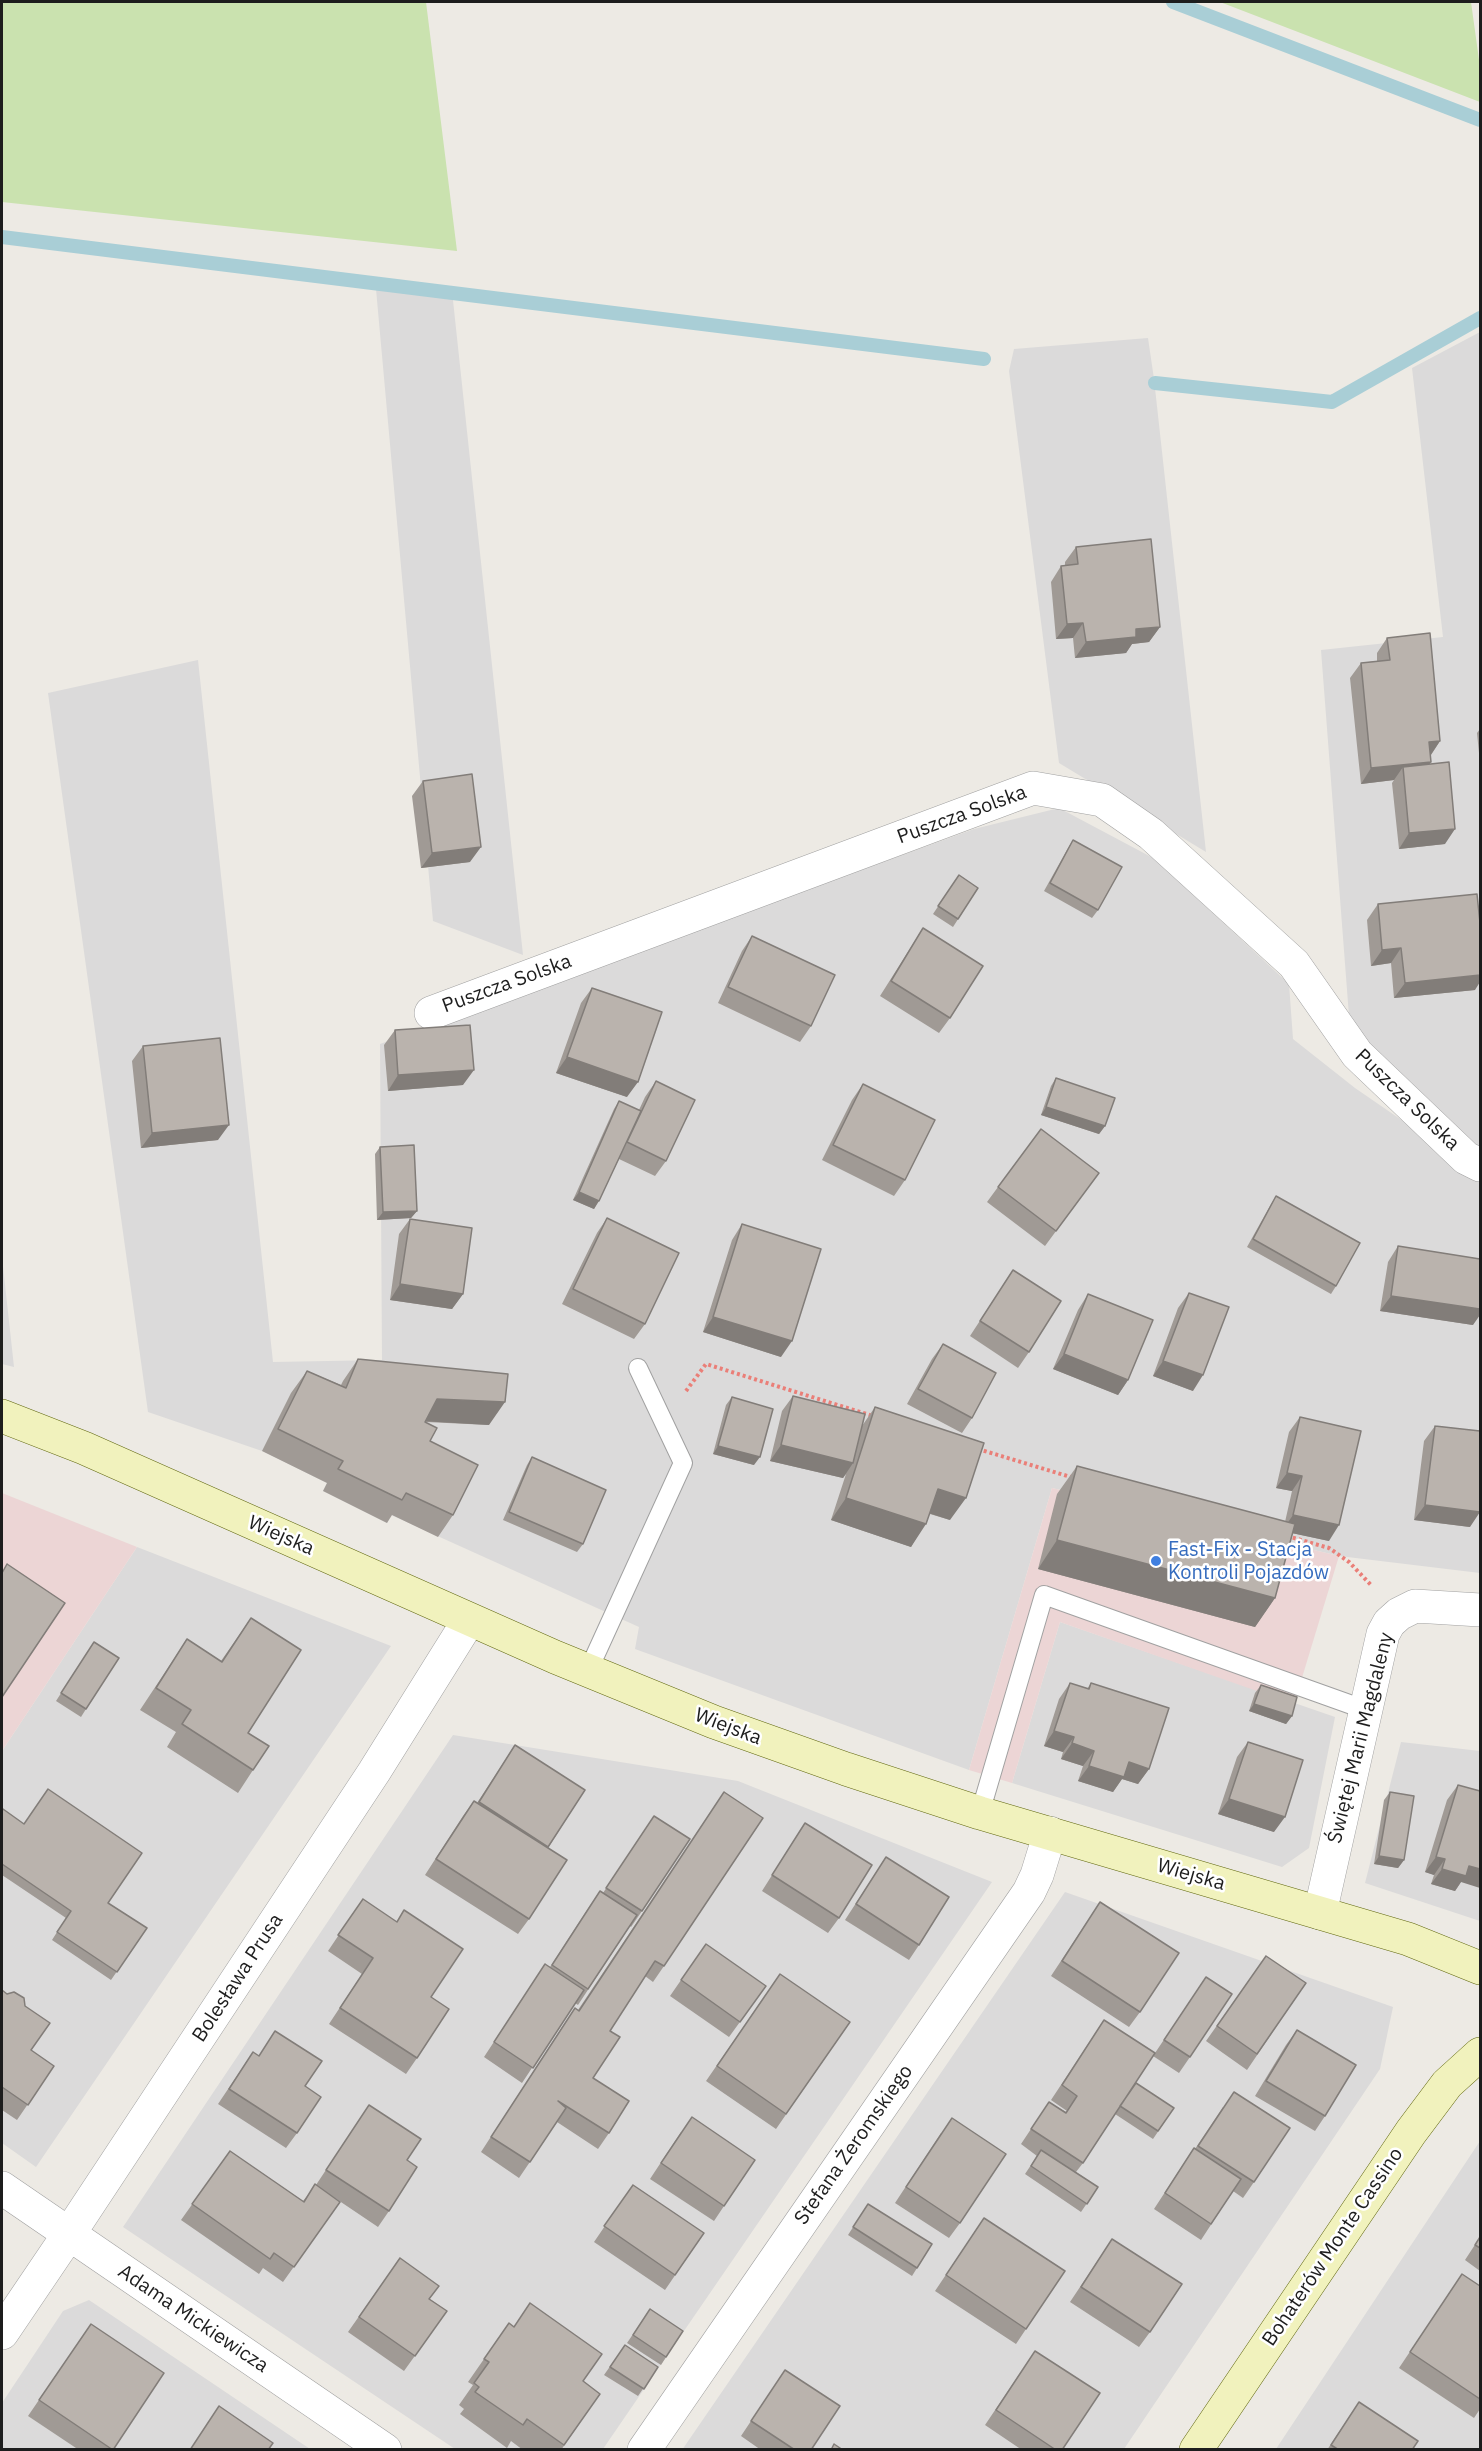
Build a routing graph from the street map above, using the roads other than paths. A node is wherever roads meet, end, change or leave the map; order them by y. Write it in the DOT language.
graph roads {
  1 [pos="431,1013"];
  2 [pos="1480,1165"];
  3 [pos="638,1368"];
  4 [pos="2,1416"];
  5 [pos="1480,1611"];
  6 [pos="469,1620"];
  7 [pos="588,1671"];
  8 [pos="1366,1710"];
  9 [pos="980,1813"];
  10 [pos="1050,1833"];
  11 [pos="1320,1913"];
  12 [pos="1480,1968"];
  13 [pos="1480,2054"];
  14 [pos="2,2188"];
  15 [pos="69,2235"];
  16 [pos="2,2333"];
  17 [pos="386,2450"];
  18 [pos="644,2450"];
  19 [pos="1196,2450"];
  1 -- 2 [label="street, Puszcza Solska"];
  3 -- 7 [label="lane"];
  4 -- 6 [label="street, Wiejska"];
  5 -- 8 [label="street, Świętej Marii Magdaleny"];
  6 -- 7 [label="street, Wiejska"];
  6 -- 15 [label="street, Bolesława Prusa"];
  7 -- 9 [label="street, Wiejska"];
  8 -- 9 [label="lane"];
  8 -- 11 [label="street, Świętej Marii Magdaleny"];
  9 -- 10 [label="street, Wiejska"];
  10 -- 11 [label="street, Wiejska"];
  10 -- 18 [label="street, Stefana Żeromskiego"];
  11 -- 12 [label="street, Wiejska"];
  13 -- 19 [label="street, Bohaterów Monte Cassino"];
  14 -- 15 [label="street, Adama Mickiewicza"];
  15 -- 16 [label="street, Bolesława Prusa"];
  15 -- 17 [label="street, Adama Mickiewicza"];
}
